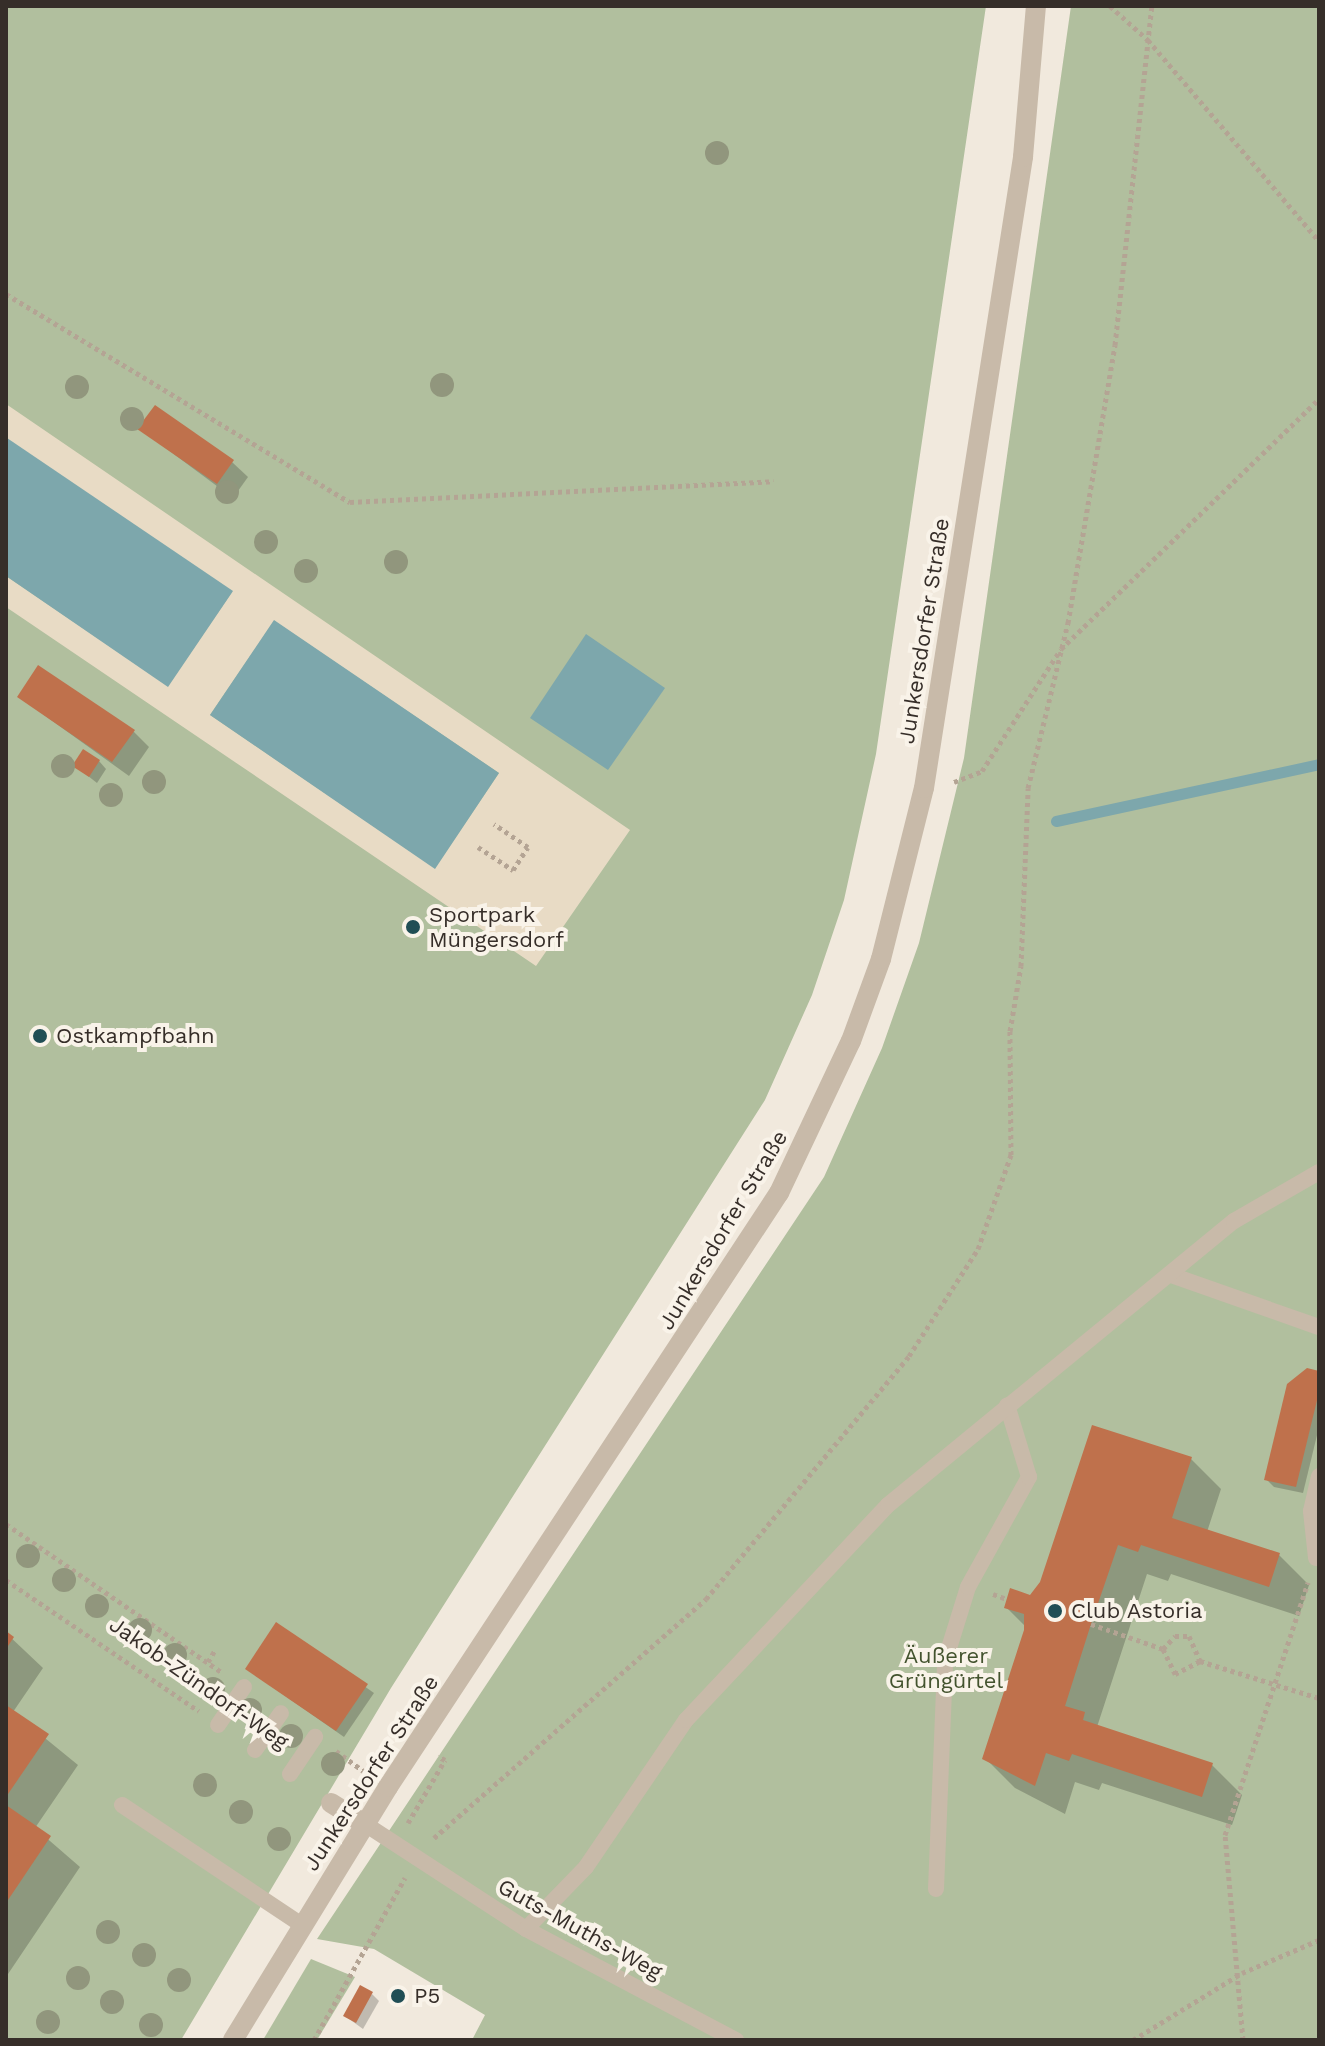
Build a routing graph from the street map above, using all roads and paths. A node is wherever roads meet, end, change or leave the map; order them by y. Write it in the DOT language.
graph roads {
  1 [pos="1036,6"];
  2 [pos="1110,6"];
  3 [pos="1152,6"];
  4 [pos="1148,40"];
  5 [pos="1319,241"];
  6 [pos="6,294"];
  7 [pos="1319,399"];
  8 [pos="773,481"];
  9 [pos="1061,649"];
  10 [pos="924,788"];
  11 [pos="494,824"];
  12 [pos="478,847"];
  13 [pos="1319,1172"];
  14 [pos="1171,1275"];
  15 [pos="1319,1327"];
  16 [pos="1007,1405"];
  17 [pos="1319,1476"];
  18 [pos="6,1524"];
  19 [pos="1316,1558"];
  20 [pos="6,1580"];
  21 [pos="1091,1624"];
  22 [pos="1163,1649"];
  23 [pos="215,1650"];
  24 [pos="1200,1661"];
  25 [pos="208,1662"];
  26 [pos="1275,1684"];
  27 [pos="244,1687"];
  28 [pos="1319,1698"];
  29 [pos="281,1713"];
  30 [pos="218,1725"];
  31 [pos="315,1737"];
  32 [pos="255,1750"];
  33 [pos="445,1760"];
  34 [pos="290,1774"];
  35 [pos="388,1787"];
  36 [pos="331,1803"];
  37 [pos="122,1805"];
  38 [pos="365,1824"];
  39 [pos="396,1842"];
  40 [pos="418,1855"];
  41 [pos="936,1889"];
  42 [pos="302,1925"];
  43 [pos="526,1929"];
  44 [pos="1319,1940"];
  45 [pos="1242,1973"];
  46 [pos="233,2040"];
  47 [pos="314,2040"];
  48 [pos="736,2040"];
  49 [pos="1133,2040"];
  50 [pos="1243,2040"];
  1 -- 10 [label="street, Junkersdorfer Straße"];
  2 -- 4 [label="path"];
  3 -- 4 [label="path"];
  4 -- 5 [label="path"];
  4 -- 9 [label="path"];
  6 -- 8 [label="path"];
  7 -- 9 [label="path"];
  9 -- 10 [label="path"];
  9 -- 40 [label="path"];
  10 -- 35 [label="street, Junkersdorfer Straße"];
  11 -- 12 [label="path"];
  13 -- 14 [label="lane"];
  14 -- 15 [label="lane"];
  14 -- 16 [label="lane"];
  16 -- 41 [label="lane"];
  16 -- 43 [label="lane"];
  17 -- 19 [label="lane"];
  18 -- 25 [label="path"];
  19 -- 26 [label="path"];
  20 -- 30 [label="path, Jakob-Zündorf-Weg"];
  21 -- 22 [label="path"];
  22 -- 24 [label="path"];
  22 -- 24 [label="path"];
  23 -- 25 [label="path"];
  24 -- 26 [label="path"];
  25 -- 27 [label="path"];
  26 -- 28 [label="path"];
  26 -- 45 [label="path"];
  27 -- 30 [label="lane"];
  29 -- 32 [label="lane"];
  31 -- 34 [label="lane"];
  31 -- 35 [label="path"];
  33 -- 39 [label="path"];
  35 -- 38 [label="street, Junkersdorfer Straße"];
  36 -- 38 [label="street"];
  37 -- 42 [label="lane"];
  38 -- 39 [label="lane, Guts-Muths-Weg"];
  38 -- 42 [label="street, Junkersdorfer Straße"];
  39 -- 40 [label="lane, Guts-Muths-Weg"];
  40 -- 43 [label="lane, Guts-Muths-Weg"];
  40 -- 47 [label="path"];
  42 -- 46 [label="street, Junkersdorfer Straße"];
  43 -- 48 [label="lane, Guts-Muths-Weg"];
  44 -- 45 [label="path"];
  45 -- 49 [label="path"];
  45 -- 50 [label="path"];
}
